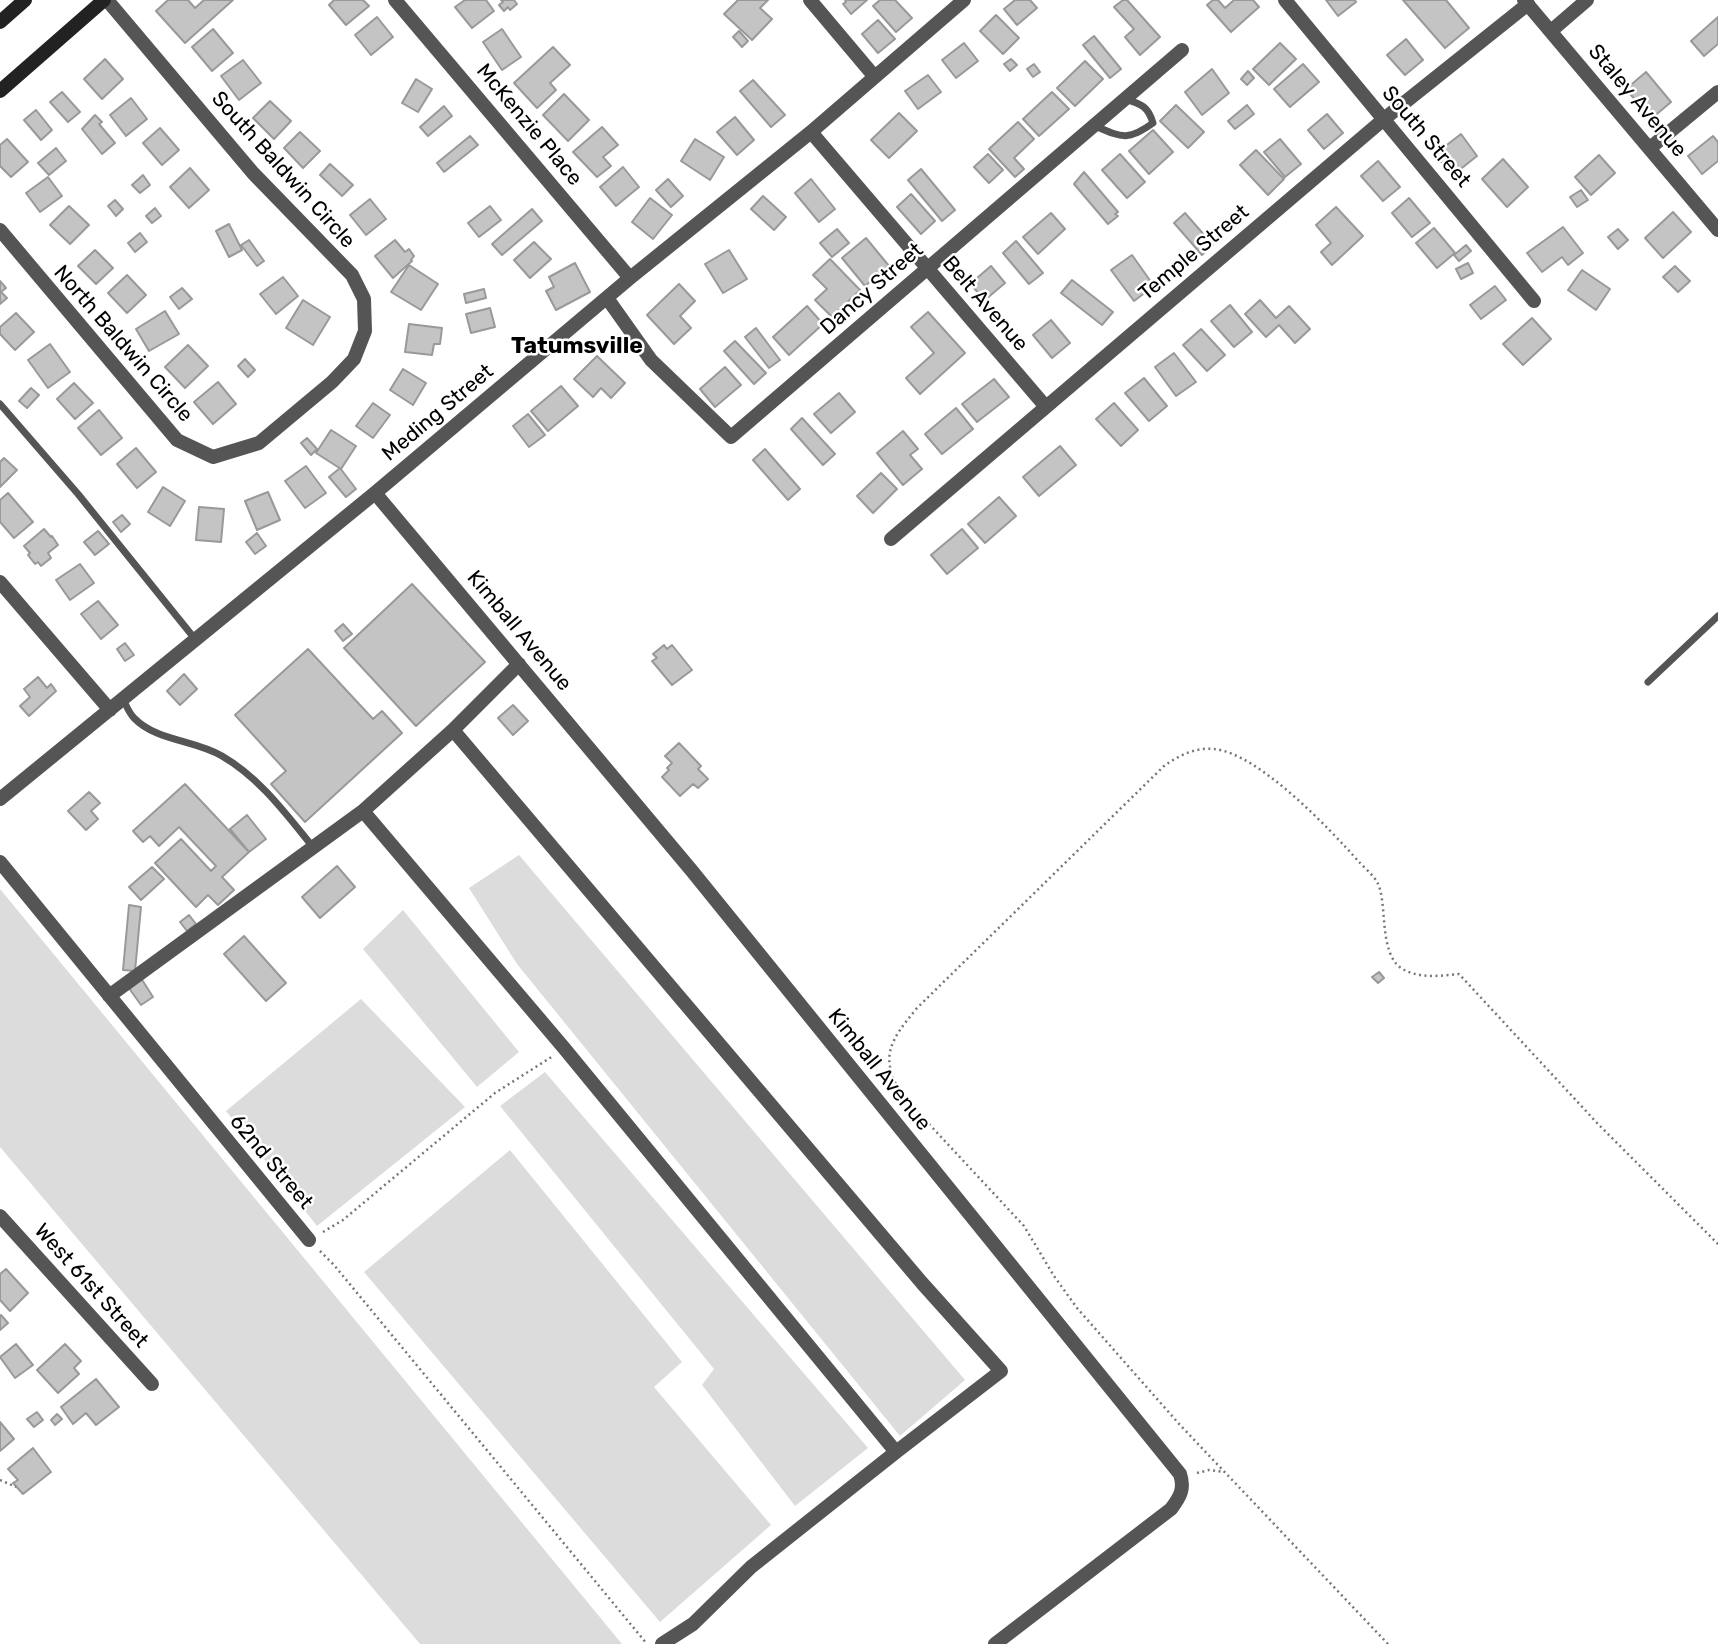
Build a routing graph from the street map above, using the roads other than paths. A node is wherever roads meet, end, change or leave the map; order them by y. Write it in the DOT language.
graph roads {
  1 [pos="25,0"];
  2 [pos="105,0"];
  3 [pos="395,0"];
  4 [pos="810,0"];
  5 [pos="964,0"];
  6 [pos="1285,0"];
  7 [pos="1587,0"];
  8 [pos="1526,2"];
  9 [pos="0,22"];
  10 [pos="1551,31"];
  11 [pos="1182,50"];
  12 [pos="874,76"];
  13 [pos="0,90"];
  14 [pos="1718,92"];
  15 [pos="1125,99"];
  16 [pos="1384,119"];
  17 [pos="1094,126"];
  18 [pos="811,132"];
  19 [pos="1650,148"];
  20 [pos="0,230"];
  21 [pos="1718,230"];
  22 [pos="927,269"];
  23 [pos="631,278"];
  24 [pos="607,298"];
  25 [pos="1534,301"];
  26 [pos="332,382"];
  27 [pos="0,404"];
  28 [pos="1046,407"];
  29 [pos="375,493"];
  30 [pos="891,539"];
  31 [pos="0,582"];
  32 [pos="1718,616"];
  33 [pos="196,640"];
  34 [pos="519,664"];
  35 [pos="1647,682"];
  36 [pos="123,699"];
  37 [pos="110,710"];
  38 [pos="453,730"];
  39 [pos="0,799"];
  40 [pos="363,810"];
  41 [pos="313,847"];
  42 [pos="0,862"];
  43 [pos="109,996"];
  44 [pos="0,1216"];
  45 [pos="309,1240"];
  46 [pos="152,1384"];
  47 [pos="896,1452"];
  48 [pos="662,1644"];
  49 [pos="995,1644"];
  1 -- 9 [label="main road"];
  2 -- 13 [label="main road"];
  2 -- 26 [label="street, South Baldwin Circle"];
  3 -- 23 [label="street, McKenzie Place"];
  4 -- 12 [label="street"];
  5 -- 12 [label="street, Meding Street"];
  6 -- 16 [label="street, South Street"];
  7 -- 10 [label="street"];
  8 -- 10 [label="street, Staley Avenue"];
  8 -- 16 [label="street, Temple Street"];
  10 -- 19 [label="street, Staley Avenue"];
  11 -- 15 [label="street, Dancy Street"];
  12 -- 18 [label="street, Meding Street"];
  14 -- 19 [label="street"];
  15 -- 17 [label="street, Dancy Street"];
  15 -- 17 [label="lane"];
  16 -- 25 [label="street, South Street"];
  16 -- 28 [label="street, Temple Street"];
  17 -- 22 [label="street, Dancy Street"];
  18 -- 22 [label="street, Belt Avenue"];
  18 -- 23 [label="street, Meding Street"];
  19 -- 21 [label="street, Staley Avenue"];
  20 -- 26 [label="street, North Baldwin Circle"];
  22 -- 24 [label="street, Dancy Street"];
  22 -- 28 [label="street, Belt Avenue"];
  23 -- 24 [label="street, Meding Street"];
  24 -- 29 [label="street, Meding Street"];
  27 -- 33 [label="lane"];
  28 -- 30 [label="street, Temple Street"];
  29 -- 33 [label="street, Meding Street"];
  29 -- 34 [label="street, Kimball Avenue"];
  31 -- 37 [label="street"];
  32 -- 35 [label="lane"];
  33 -- 36 [label="street, Meding Street"];
  34 -- 38 [label="street"];
  34 -- 49 [label="street, Kimball Avenue"];
  36 -- 37 [label="street, Meding Street"];
  36 -- 41 [label="lane"];
  37 -- 39 [label="street, Meding Street"];
  38 -- 40 [label="street"];
  38 -- 47 [label="street"];
  40 -- 41 [label="street"];
  40 -- 47 [label="street"];
  41 -- 43 [label="street"];
  42 -- 43 [label="street, 62nd Street"];
  43 -- 45 [label="street, 62nd Street"];
  44 -- 46 [label="street, West 61st Street"];
  47 -- 48 [label="street"];
}
